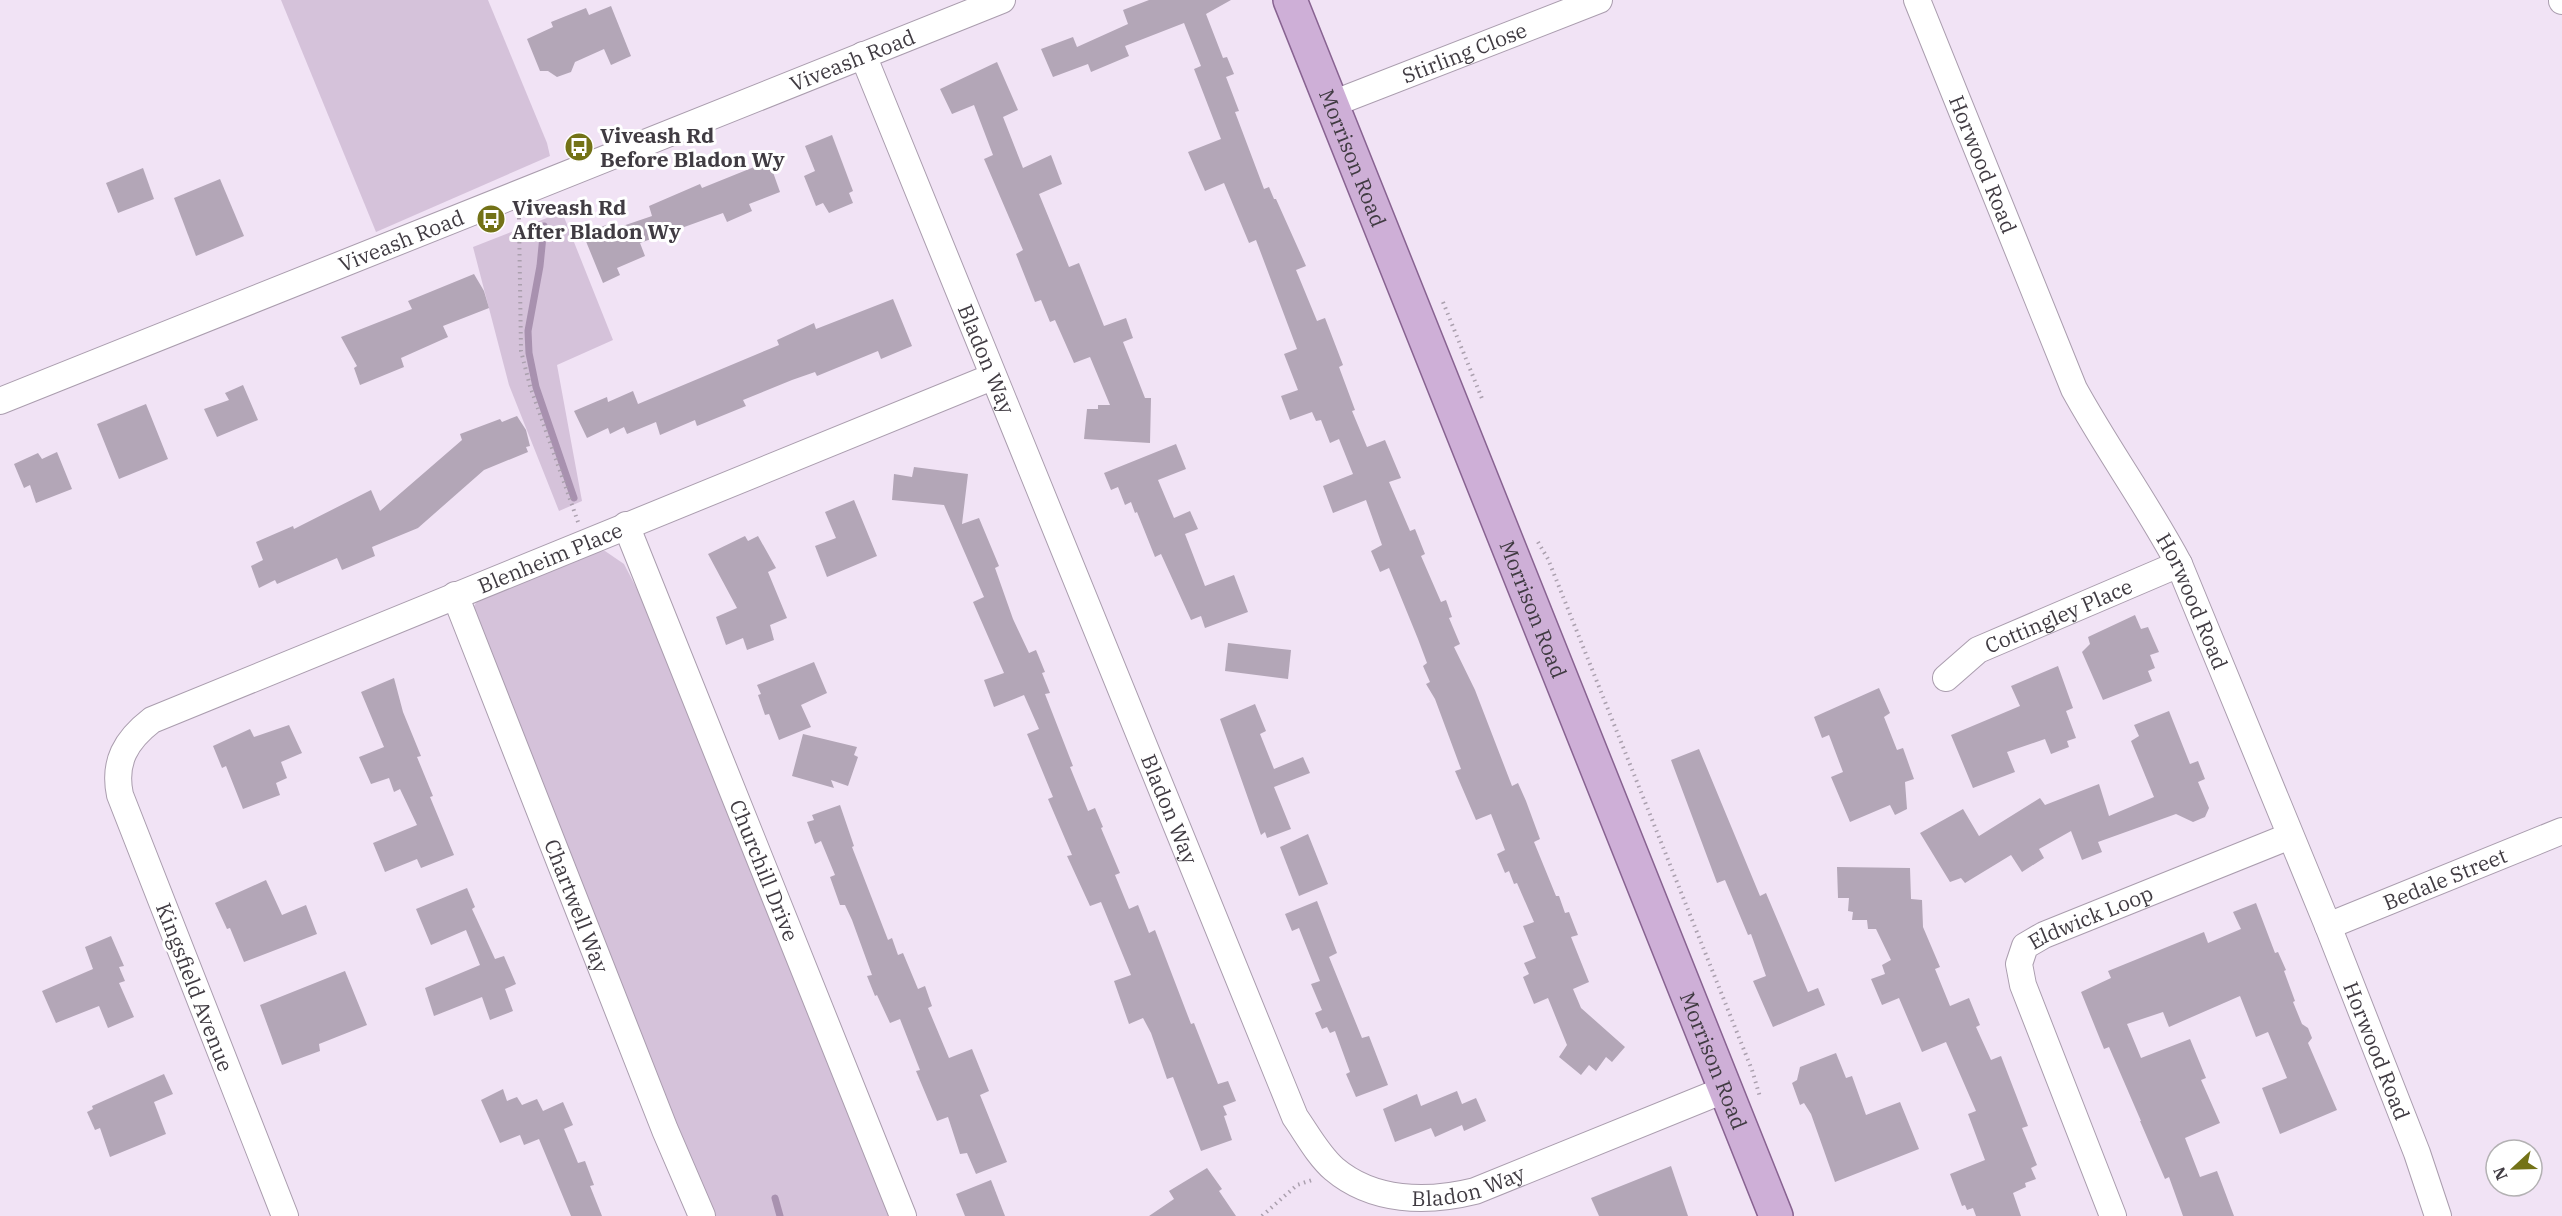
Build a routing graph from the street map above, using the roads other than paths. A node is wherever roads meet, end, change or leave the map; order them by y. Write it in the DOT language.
graph roads {
  1 [pos="1002,0"];
  2 [pos="1290,0"];
  3 [pos="1599,0"];
  4 [pos="1917,0"];
  5 [pos="863,55"];
  6 [pos="1332,104"];
  7 [pos="992,377"];
  8 [pos="0,401"];
  9 [pos="626,525"];
  10 [pos="2179,564"];
  11 [pos="455,595"];
  12 [pos="1946,678"];
  13 [pos="122,755"];
  14 [pos="2562,831"];
  15 [pos="2289,836"];
  16 [pos="2328,926"];
  17 [pos="1724,1089"];
  18 [pos="285,1216"];
  19 [pos="702,1216"];
  20 [pos="903,1216"];
  21 [pos="1776,1216"];
  22 [pos="2113,1216"];
  23 [pos="2438,1216"];
  1 -- 5 [label="street, Viveash Road"];
  2 -- 6 [label="main road, Morrison Road"];
  3 -- 6 [label="street, Stirling Close"];
  4 -- 10 [label="street, Horwood Road"];
  5 -- 7 [label="street, Bladon Way"];
  5 -- 8 [label="street, Viveash Road"];
  6 -- 17 [label="main road, Morrison Road"];
  7 -- 9 [label="street, Blenheim Place"];
  7 -- 17 [label="street, Bladon Way"];
  9 -- 11 [label="street, Blenheim Place"];
  9 -- 20 [label="street, Churchill Drive"];
  10 -- 12 [label="street, Cottingley Place"];
  10 -- 15 [label="street, Horwood Road"];
  11 -- 13 [label="street, Blenheim Place"];
  11 -- 19 [label="street, Chartwell Way"];
  13 -- 18 [label="street, Kingsfield Avenue"];
  14 -- 16 [label="street, Bedale Street"];
  15 -- 16 [label="street, Horwood Road"];
  15 -- 22 [label="street, Eldwick Loop"];
  16 -- 23 [label="street, Horwood Road"];
  17 -- 21 [label="main road, Morrison Road"];
}
